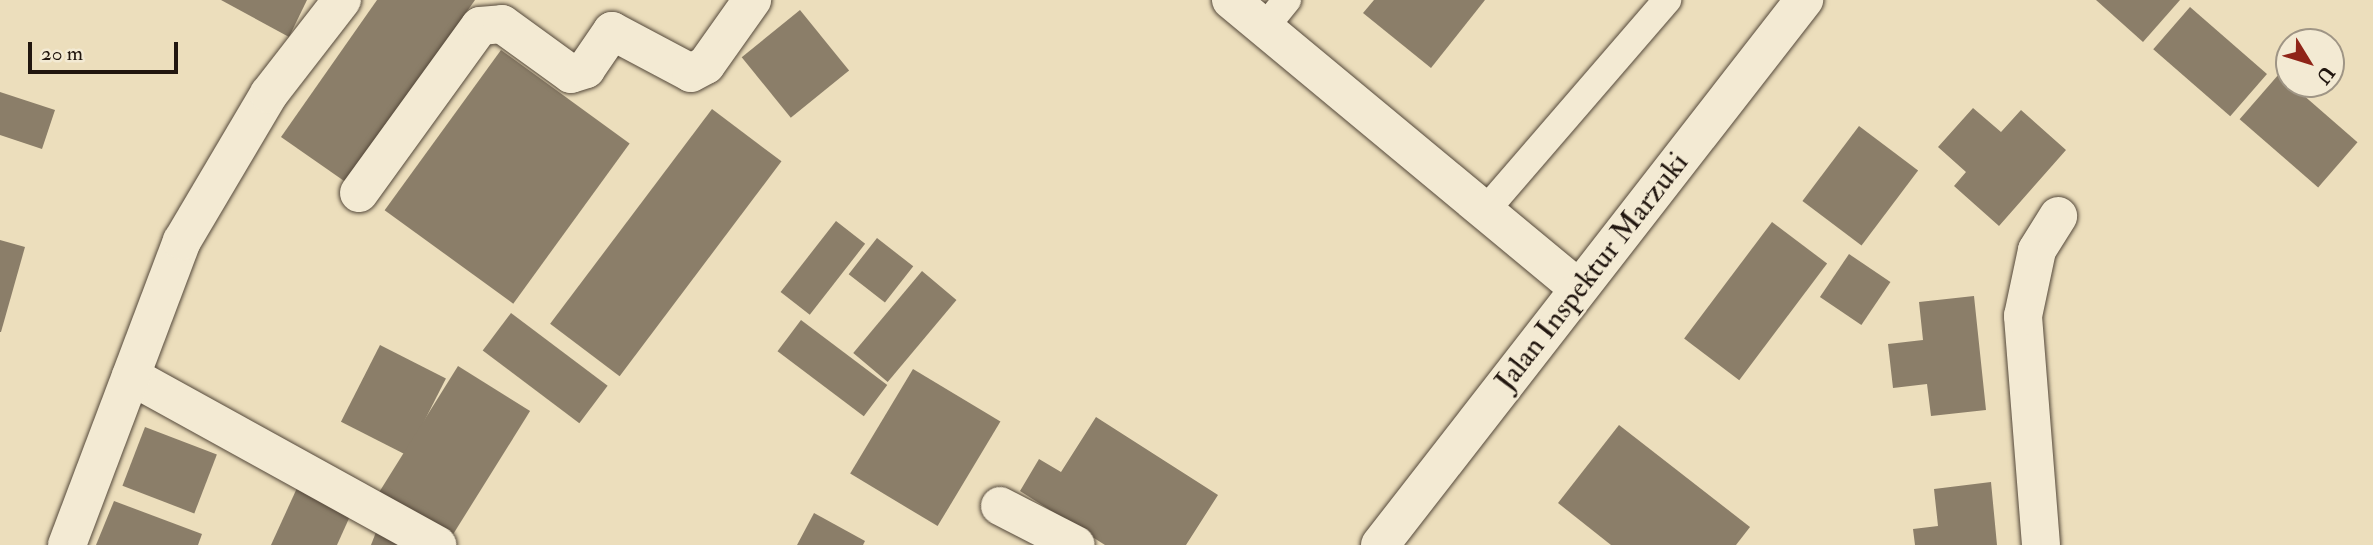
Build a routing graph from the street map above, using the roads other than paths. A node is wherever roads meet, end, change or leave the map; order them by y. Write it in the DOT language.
graph roads {
  1 [pos="342,0"];
  2 [pos="752,0"];
  3 [pos="1231,0"];
  4 [pos="1667,0"];
  5 [pos="1804,0"];
  6 [pos="1276,13"];
  7 [pos="359,193"];
  8 [pos="1485,211"];
  9 [pos="2058,216"];
  10 [pos="1579,289"];
  11 [pos="131,376"];
  12 [pos="1000,506"];
  13 [pos="1388,543"];
  14 [pos="67,545"];
  15 [pos="437,545"];
  16 [pos="1076,545"];
  17 [pos="2041,545"];
  1 -- 11 [label="street"];
  2 -- 7 [label="street"];
  3 -- 6 [label="street"];
  4 -- 8 [label="lane"];
  5 -- 10 [label="street, Jalan Inspektur Marzuki"];
  6 -- 8 [label="street"];
  8 -- 10 [label="street"];
  9 -- 17 [label="street"];
  10 -- 13 [label="street, Jalan Inspektur Marzuki"];
  11 -- 14 [label="street"];
  11 -- 15 [label="street"];
  12 -- 16 [label="street"];
}
